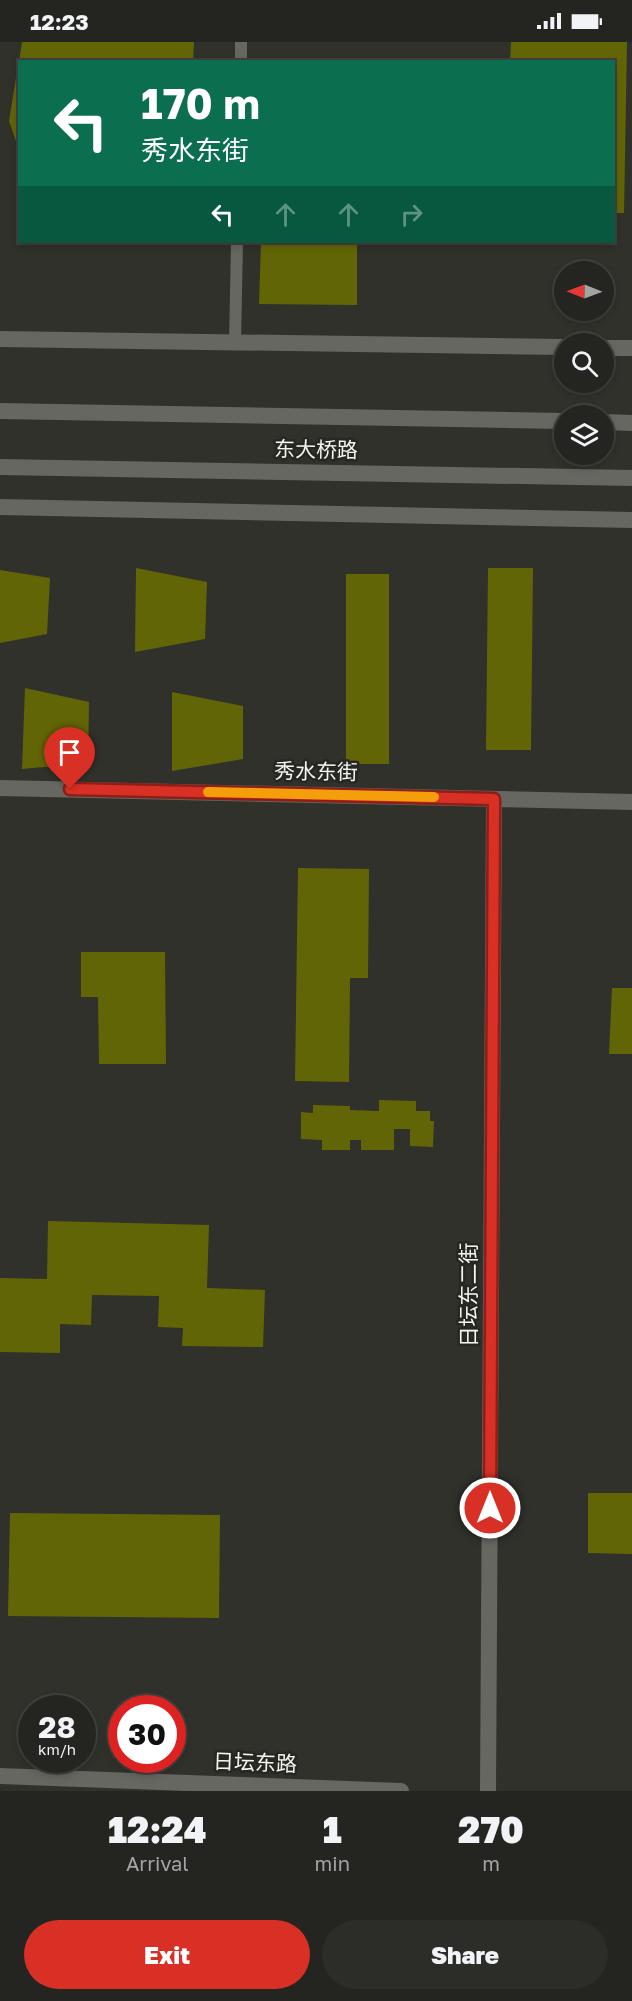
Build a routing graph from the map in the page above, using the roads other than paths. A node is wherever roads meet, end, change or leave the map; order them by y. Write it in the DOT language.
graph roads {
  1 [pos="242,42"];
  2 [pos="241,60"];
  3 [pos="237,243"];
  4 [pos="0,339"];
  5 [pos="235,344"];
  6 [pos="554,348"];
  7 [pos="614,348"];
  8 [pos="632,348"];
  9 [pos="0,411"];
  10 [pos="554,422"];
  11 [pos="614,422"];
  12 [pos="632,423"];
  13 [pos="0,467"];
  14 [pos="632,478"];
  15 [pos="0,507"];
  16 [pos="632,520"];
  17 [pos="0,788"];
  18 [pos="494,799"];
  19 [pos="632,802"];
  20 [pos="0,1776"];
  21 [pos="401,1791"];
  22 [pos="488,1791"];
  1 -- 2 [label="lane"];
  3 -- 5 [label="lane"];
  4 -- 5 [label="street"];
  5 -- 6 [label="street"];
  7 -- 8 [label="street"];
  9 -- 10 [label="street, 东大桥路"];
  11 -- 12 [label="street"];
  13 -- 14 [label="street, 东大桥路"];
  15 -- 16 [label="street"];
  17 -- 18 [label="street, 秀水东街"];
  18 -- 19 [label="street, 秀水东街"];
  18 -- 22 [label="street, 日坛东二街"];
  20 -- 21 [label="street, 日坛东路"];
}
